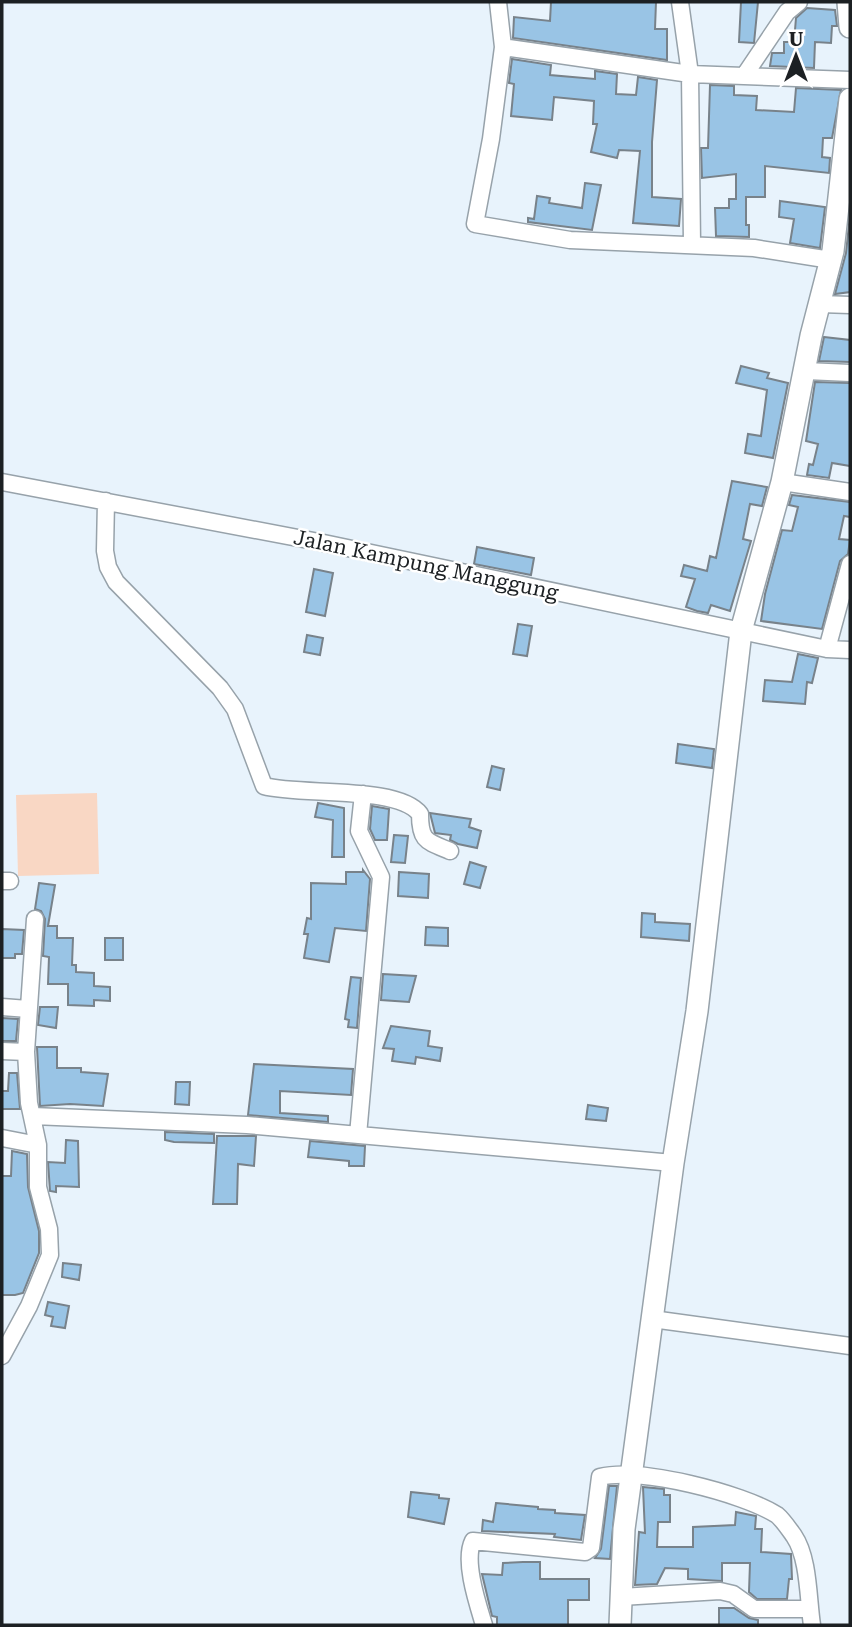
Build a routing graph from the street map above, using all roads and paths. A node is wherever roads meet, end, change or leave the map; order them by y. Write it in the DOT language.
graph roads {
  1 [pos="498,2"];
  2 [pos="680,2"];
  3 [pos="799,2"];
  4 [pos="848,2"];
  5 [pos="850,10"];
  6 [pos="850,27"];
  7 [pos="502,47"];
  8 [pos="690,74"];
  9 [pos="744,76"];
  10 [pos="850,80"];
  11 [pos="850,99"];
  12 [pos="846,198"];
  13 [pos="692,244"];
  14 [pos="831,260"];
  15 [pos="820,304"];
  16 [pos="850,305"];
  17 [pos="806,371"];
  18 [pos="850,373"];
  19 [pos="2,482"];
  20 [pos="782,482"];
  21 [pos="850,492"];
  22 [pos="106,501"];
  23 [pos="850,564"];
  24 [pos="741,631"];
  25 [pos="827,649"];
  26 [pos="850,650"];
  27 [pos="363,794"];
  28 [pos="450,851"];
  29 [pos="35,919"];
  30 [pos="2,1007"];
  31 [pos="29,1009"];
  32 [pos="2,1051"];
  33 [pos="26,1052"];
  34 [pos="33,1116"];
  35 [pos="358,1135"];
  36 [pos="2,1138"];
  37 [pos="38,1144"];
  38 [pos="673,1163"];
  39 [pos="652,1319"];
  40 [pos="9,1330"];
  41 [pos="850,1346"];
  42 [pos="2,1356"];
  43 [pos="631,1473"];
  44 [pos="621,1597"];
  45 [pos="811,1617"];
  46 [pos="484,1625"];
  47 [pos="620,1625"];
  1 -- 7 [label="street"];
  2 -- 8 [label="street"];
  3 -- 9 [label="street"];
  4 -- 5 [label="street"];
  5 -- 6 [label="street"];
  7 -- 8 [label="street"];
  7 -- 13 [label="street"];
  8 -- 9 [label="street"];
  8 -- 13 [label="street"];
  9 -- 10 [label="street"];
  11 -- 12 [label="street"];
  12 -- 14 [label="street"];
  13 -- 14 [label="street"];
  14 -- 15 [label="street"];
  15 -- 16 [label="street"];
  15 -- 17 [label="street"];
  17 -- 18 [label="street"];
  17 -- 20 [label="street"];
  19 -- 22 [label="street, Jalan Kampung Manggung"];
  20 -- 21 [label="street"];
  20 -- 24 [label="street"];
  22 -- 24 [label="street, Jalan Kampung Manggung"];
  22 -- 27 [label="street"];
  23 -- 25 [label="street"];
  24 -- 25 [label="street, Jalan Kampung Manggung"];
  24 -- 38 [label="street"];
  25 -- 26 [label="street, Jalan Kampung Manggung"];
  27 -- 28 [label="street"];
  27 -- 35 [label="street"];
  29 -- 31 [label="street"];
  30 -- 31 [label="street"];
  31 -- 33 [label="street"];
  32 -- 33 [label="street"];
  33 -- 34 [label="street"];
  34 -- 35 [label="street"];
  34 -- 37 [label="street"];
  35 -- 38 [label="street"];
  36 -- 37 [label="street"];
  37 -- 40 [label="street"];
  38 -- 39 [label="street"];
  39 -- 41 [label="street"];
  39 -- 43 [label="street"];
  40 -- 42 [label="street"];
  43 -- 44 [label="street"];
  43 -- 45 [label="street"];
  43 -- 46 [label="street"];
  44 -- 45 [label="street"];
  44 -- 47 [label="street"];
}
